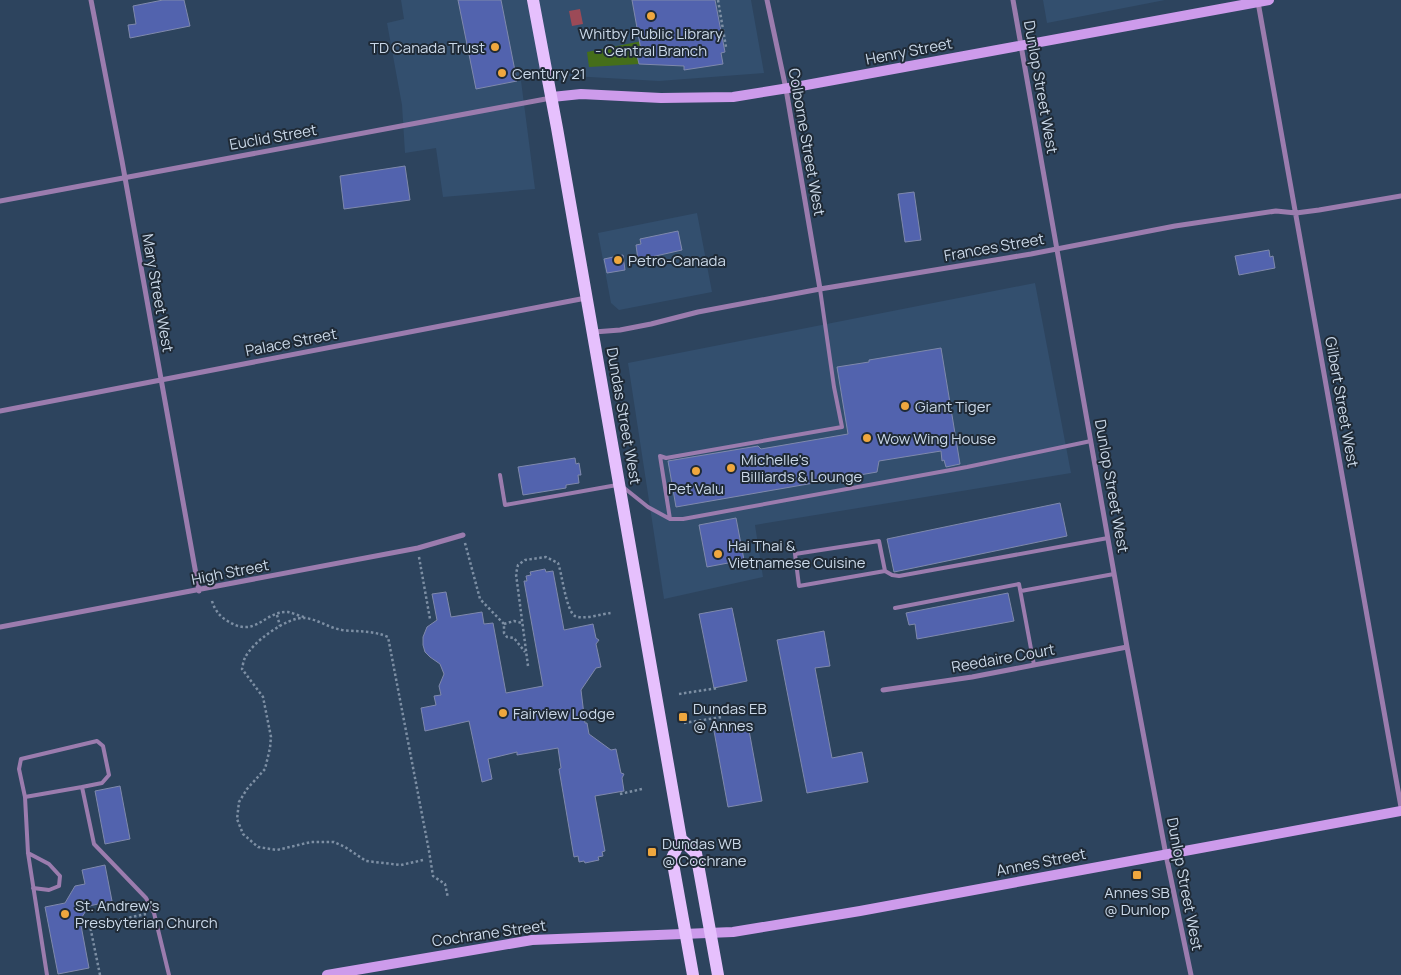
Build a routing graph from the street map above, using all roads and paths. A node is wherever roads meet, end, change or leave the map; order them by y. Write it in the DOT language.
graph roads {
  1 [pos="91,0"];
  2 [pos="533,0"];
  3 [pos="718,0"];
  4 [pos="767,0"];
  5 [pos="1013,0"];
  6 [pos="1263,1"];
  7 [pos="1020,45"];
  8 [pos="726,47"];
  9 [pos="786,89"];
  10 [pos="552,97"];
  11 [pos="125,176"];
  12 [pos="1401,196"];
  13 [pos="0,201"];
  14 [pos="1296,213"];
  15 [pos="1057,248"];
  16 [pos="820,289"];
  17 [pos="587,298"];
  18 [pos="593,332"];
  19 [pos="161,380"];
  20 [pos="0,411"];
  21 [pos="1091,441"];
  22 [pos="500,475"];
  23 [pos="619,484"];
  24 [pos="670,519"];
  25 [pos="463,535"];
  26 [pos="1108,538"];
  27 [pos="418,548"];
  28 [pos="885,571"];
  29 [pos="1114,574"];
  30 [pos="199,590"];
  31 [pos="1021,591"];
  32 [pos="212,601"];
  33 [pos="895,608"];
  34 [pos="611,613"];
  35 [pos="276,615"];
  36 [pos="305,618"];
  37 [pos="430,619"];
  38 [pos="522,623"];
  39 [pos="504,624"];
  40 [pos="280,626"];
  41 [pos="0,627"];
  42 [pos="1127,647"];
  43 [pos="526,653"];
  44 [pos="1034,665"];
  45 [pos="528,666"];
  46 [pos="718,688"];
  47 [pos="883,690"];
  48 [pos="679,694"];
  49 [pos="722,717"];
  50 [pos="684,723"];
  51 [pos="82,787"];
  52 [pos="642,789"];
  53 [pos="620,794"];
  54 [pos="24,797"];
  55 [pos="1401,807"];
  56 [pos="1401,812"];
  57 [pos="681,838"];
  58 [pos="28,853"];
  59 [pos="1166,854"];
  60 [pos="423,860"];
  61 [pos="33,888"];
  62 [pos="448,898"];
  63 [pos="154,913"];
  64 [pos="710,933"];
  65 [pos="686,934"];
  66 [pos="48,975"];
  67 [pos="100,975"];
  68 [pos="169,975"];
  69 [pos="327,975"];
  70 [pos="693,975"];
  71 [pos="718,975"];
  72 [pos="1191,975"];
  1 -- 11 [label="street, Mary Street West"];
  2 -- 10 [label="main road, Dundas Street West"];
  3 -- 8 [label="path"];
  4 -- 9 [label="street, Colborne Street West"];
  5 -- 7 [label="street, Dunlop Street West"];
  6 -- 7 [label="main road, Henry Street"];
  6 -- 14 [label="street, Gilbert Street West"];
  7 -- 9 [label="main road, Henry Street"];
  7 -- 15 [label="street, Dunlop Street West"];
  9 -- 10 [label="main road, Henry Street"];
  9 -- 16 [label="street, Colborne Street West"];
  10 -- 11 [label="street, Euclid Street"];
  10 -- 17 [label="main road, Dundas Street West"];
  11 -- 13 [label="street, Euclid Street"];
  11 -- 19 [label="street, Mary Street West"];
  12 -- 14 [label="street, Frances Street"];
  14 -- 15 [label="street, Frances Street"];
  14 -- 55 [label="street, Gilbert Street West"];
  15 -- 16 [label="street, Frances Street"];
  15 -- 21 [label="street, Dunlop Street West"];
  16 -- 18 [label="street, Frances Street"];
  16 -- 24 [label="lane"];
  17 -- 18 [label="main road, Dundas Street West"];
  17 -- 19 [label="street, Palace Street"];
  18 -- 23 [label="main road, Dundas Street West"];
  19 -- 20 [label="street, Palace Street"];
  19 -- 30 [label="street, Mary Street West"];
  21 -- 24 [label="lane"];
  21 -- 26 [label="street, Dunlop Street West"];
  22 -- 23 [label="lane"];
  23 -- 24 [label="lane"];
  23 -- 57 [label="main road, Dundas Street West"];
  25 -- 27 [label="street, High Street"];
  25 -- 39 [label="path"];
  26 -- 28 [label="lane"];
  26 -- 29 [label="street, Dunlop Street West"];
  27 -- 30 [label="street, High Street"];
  27 -- 37 [label="path"];
  28 -- 28 [label="lane"];
  29 -- 31 [label="lane"];
  29 -- 42 [label="street, Dunlop Street West"];
  30 -- 41 [label="street, High Street"];
  31 -- 33 [label="lane"];
  31 -- 44 [label="lane"];
  32 -- 35 [label="path"];
  34 -- 38 [label="path"];
  35 -- 36 [label="path"];
  35 -- 40 [label="path"];
  36 -- 40 [label="path"];
  36 -- 62 [label="path"];
  38 -- 39 [label="path"];
  38 -- 43 [label="path"];
  39 -- 43 [label="path"];
  40 -- 60 [label="path"];
  42 -- 44 [label="street, Reedaire Court"];
  42 -- 59 [label="street, Dunlop Street West"];
  43 -- 45 [label="path"];
  44 -- 47 [label="street, Reedaire Court"];
  46 -- 48 [label="path"];
  49 -- 50 [label="path"];
  51 -- 54 [label="lane"];
  51 -- 54 [label="lane"];
  51 -- 63 [label="lane"];
  52 -- 53 [label="path"];
  54 -- 58 [label="lane"];
  56 -- 59 [label="main road, Annes Street"];
  57 -- 64 [label="main road, Dundas Street West"];
  57 -- 65 [label="main road"];
  58 -- 61 [label="lane"];
  58 -- 61 [label="lane"];
  59 -- 64 [label="main road, Annes Street"];
  59 -- 72 [label="street, Dunlop Street West"];
  61 -- 66 [label="lane"];
  63 -- 67 [label="path"];
  63 -- 68 [label="lane"];
  64 -- 65 [label="main road, Annes Street"];
  64 -- 71 [label="main road, Dundas Street West"];
  65 -- 69 [label="main road, Cochrane Street"];
  65 -- 70 [label="main road"];
}
